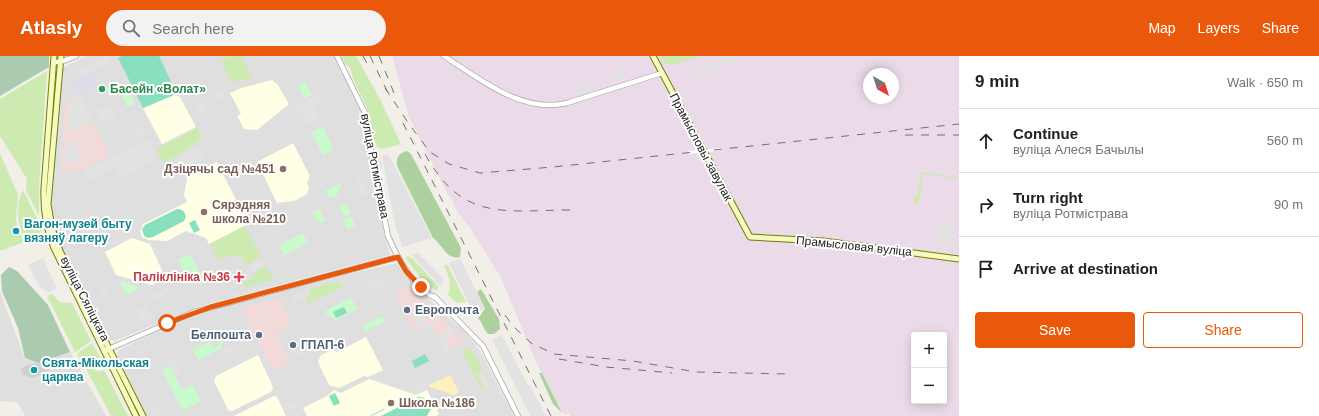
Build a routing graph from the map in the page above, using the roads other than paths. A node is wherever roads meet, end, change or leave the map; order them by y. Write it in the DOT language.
graph roads {
  1 [pos="76,56"];
  2 [pos="338,56"];
  3 [pos="444,56"];
  4 [pos="653,56"];
  5 [pos="54,59"];
  6 [pos="61,59"];
  7 [pos="662,73"];
  8 [pos="750,237"];
  9 [pos="398,257"];
  10 [pos="959,259"];
  11 [pos="110,348"];
  12 [pos="104,351"];
  13 [pos="136,416"];
  14 [pos="143,416"];
  15 [pos="518,416"];
  1 -- 6 [label="street"];
  2 -- 9 [label="street, вуліца Ротмістрава"];
  3 -- 7 [label="street"];
  4 -- 7 [label="main road, Прамысловы завулак"];
  5 -- 6 [label="street"];
  5 -- 12 [label="main road, вуліца Сяліцкага"];
  6 -- 11 [label="main road, вуліца Сяліцкага"];
  7 -- 8 [label="main road, Прамысловы завулак"];
  8 -- 10 [label="main road, Прамысловая вуліца"];
  9 -- 11 [label="street"];
  9 -- 15 [label="street, вуліца Ротмістрава"];
  11 -- 12 [label="street"];
  11 -- 14 [label="main road, вуліца Сяліцкага"];
  12 -- 13 [label="main road, вуліца Сяліцкага"];
}
